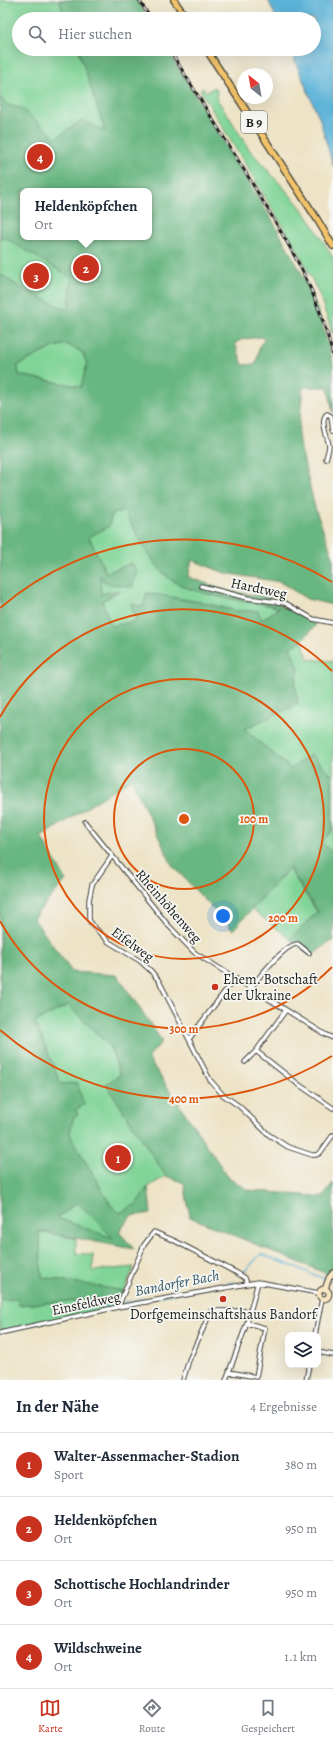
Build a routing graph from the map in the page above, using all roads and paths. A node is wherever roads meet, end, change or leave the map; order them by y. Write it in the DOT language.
graph roads {
  1 [pos="174,0"];
  2 [pos="182,12"];
  3 [pos="211,56"];
  4 [pos="333,246"];
  5 [pos="333,430"];
  6 [pos="326,459"];
  7 [pos="201,586"];
  8 [pos="333,623"];
  9 [pos="85,822"];
  10 [pos="112,856"];
  11 [pos="309,953"];
  12 [pos="235,978"];
  13 [pos="251,988"];
  14 [pos="286,1010"];
  15 [pos="333,1038"];
  16 [pos="189,1040"];
  17 [pos="256,1051"];
  18 [pos="245,1062"];
  19 [pos="333,1108"];
  20 [pos="333,1135"];
  21 [pos="333,1273"];
  22 [pos="258,1282"];
  23 [pos="247,1284"];
  24 [pos="325,1289"];
  25 [pos="321,1295"];
  26 [pos="331,1298"];
  27 [pos="118,1307"];
  28 [pos="250,1312"];
  29 [pos="247,1323"];
  30 [pos="315,1332"];
  31 [pos="0,1333"];
  32 [pos="321,1353"];
  33 [pos="333,1355"];
  34 [pos="308,1368"];
  35 [pos="229,1372"];
  36 [pos="183,1380"];
  37 [pos="226,1380"];
  38 [pos="306,1380"];
  1 -- 2 [label="main road"];
  3 -- 4 [label="main road, B 9"];
  5 -- 6 [label="street"];
  7 -- 8 [label="street, Hardtweg"];
  9 -- 10 [label="street, Rheinhöhenweg"];
  10 -- 12 [label="street, Rheinhöhenweg"];
  10 -- 16 [label="street, Eifelweg"];
  11 -- 13 [label="street"];
  12 -- 13 [label="street, Rheinhöhenweg"];
  12 -- 16 [label="street"];
  13 -- 14 [label="street, Rheinhöhenweg"];
  14 -- 15 [label="street, Rheinhöhenweg"];
  14 -- 17 [label="street"];
  16 -- 20 [label="street, Eifelweg"];
  17 -- 18 [label="street"];
  17 -- 19 [label="street"];
  21 -- 24 [label="street"];
  22 -- 23 [label="street, Einsfeldweg"];
  22 -- 25 [label="street, Einsfeldweg"];
  22 -- 28 [label="street"];
  23 -- 27 [label="street, Einsfeldweg"];
  23 -- 27 [label="street"];
  24 -- 25 [label="street"];
  24 -- 26 [label="street"];
  25 -- 26 [label="street"];
  25 -- 30 [label="street"];
  27 -- 31 [label="street, Einsfeldweg"];
  28 -- 29 [label="street"];
  28 -- 36 [label="street"];
  29 -- 35 [label="street"];
  29 -- 35 [label="street"];
  32 -- 33 [label="street"];
  34 -- 38 [label="street"];
  35 -- 37 [label="street"];
}
